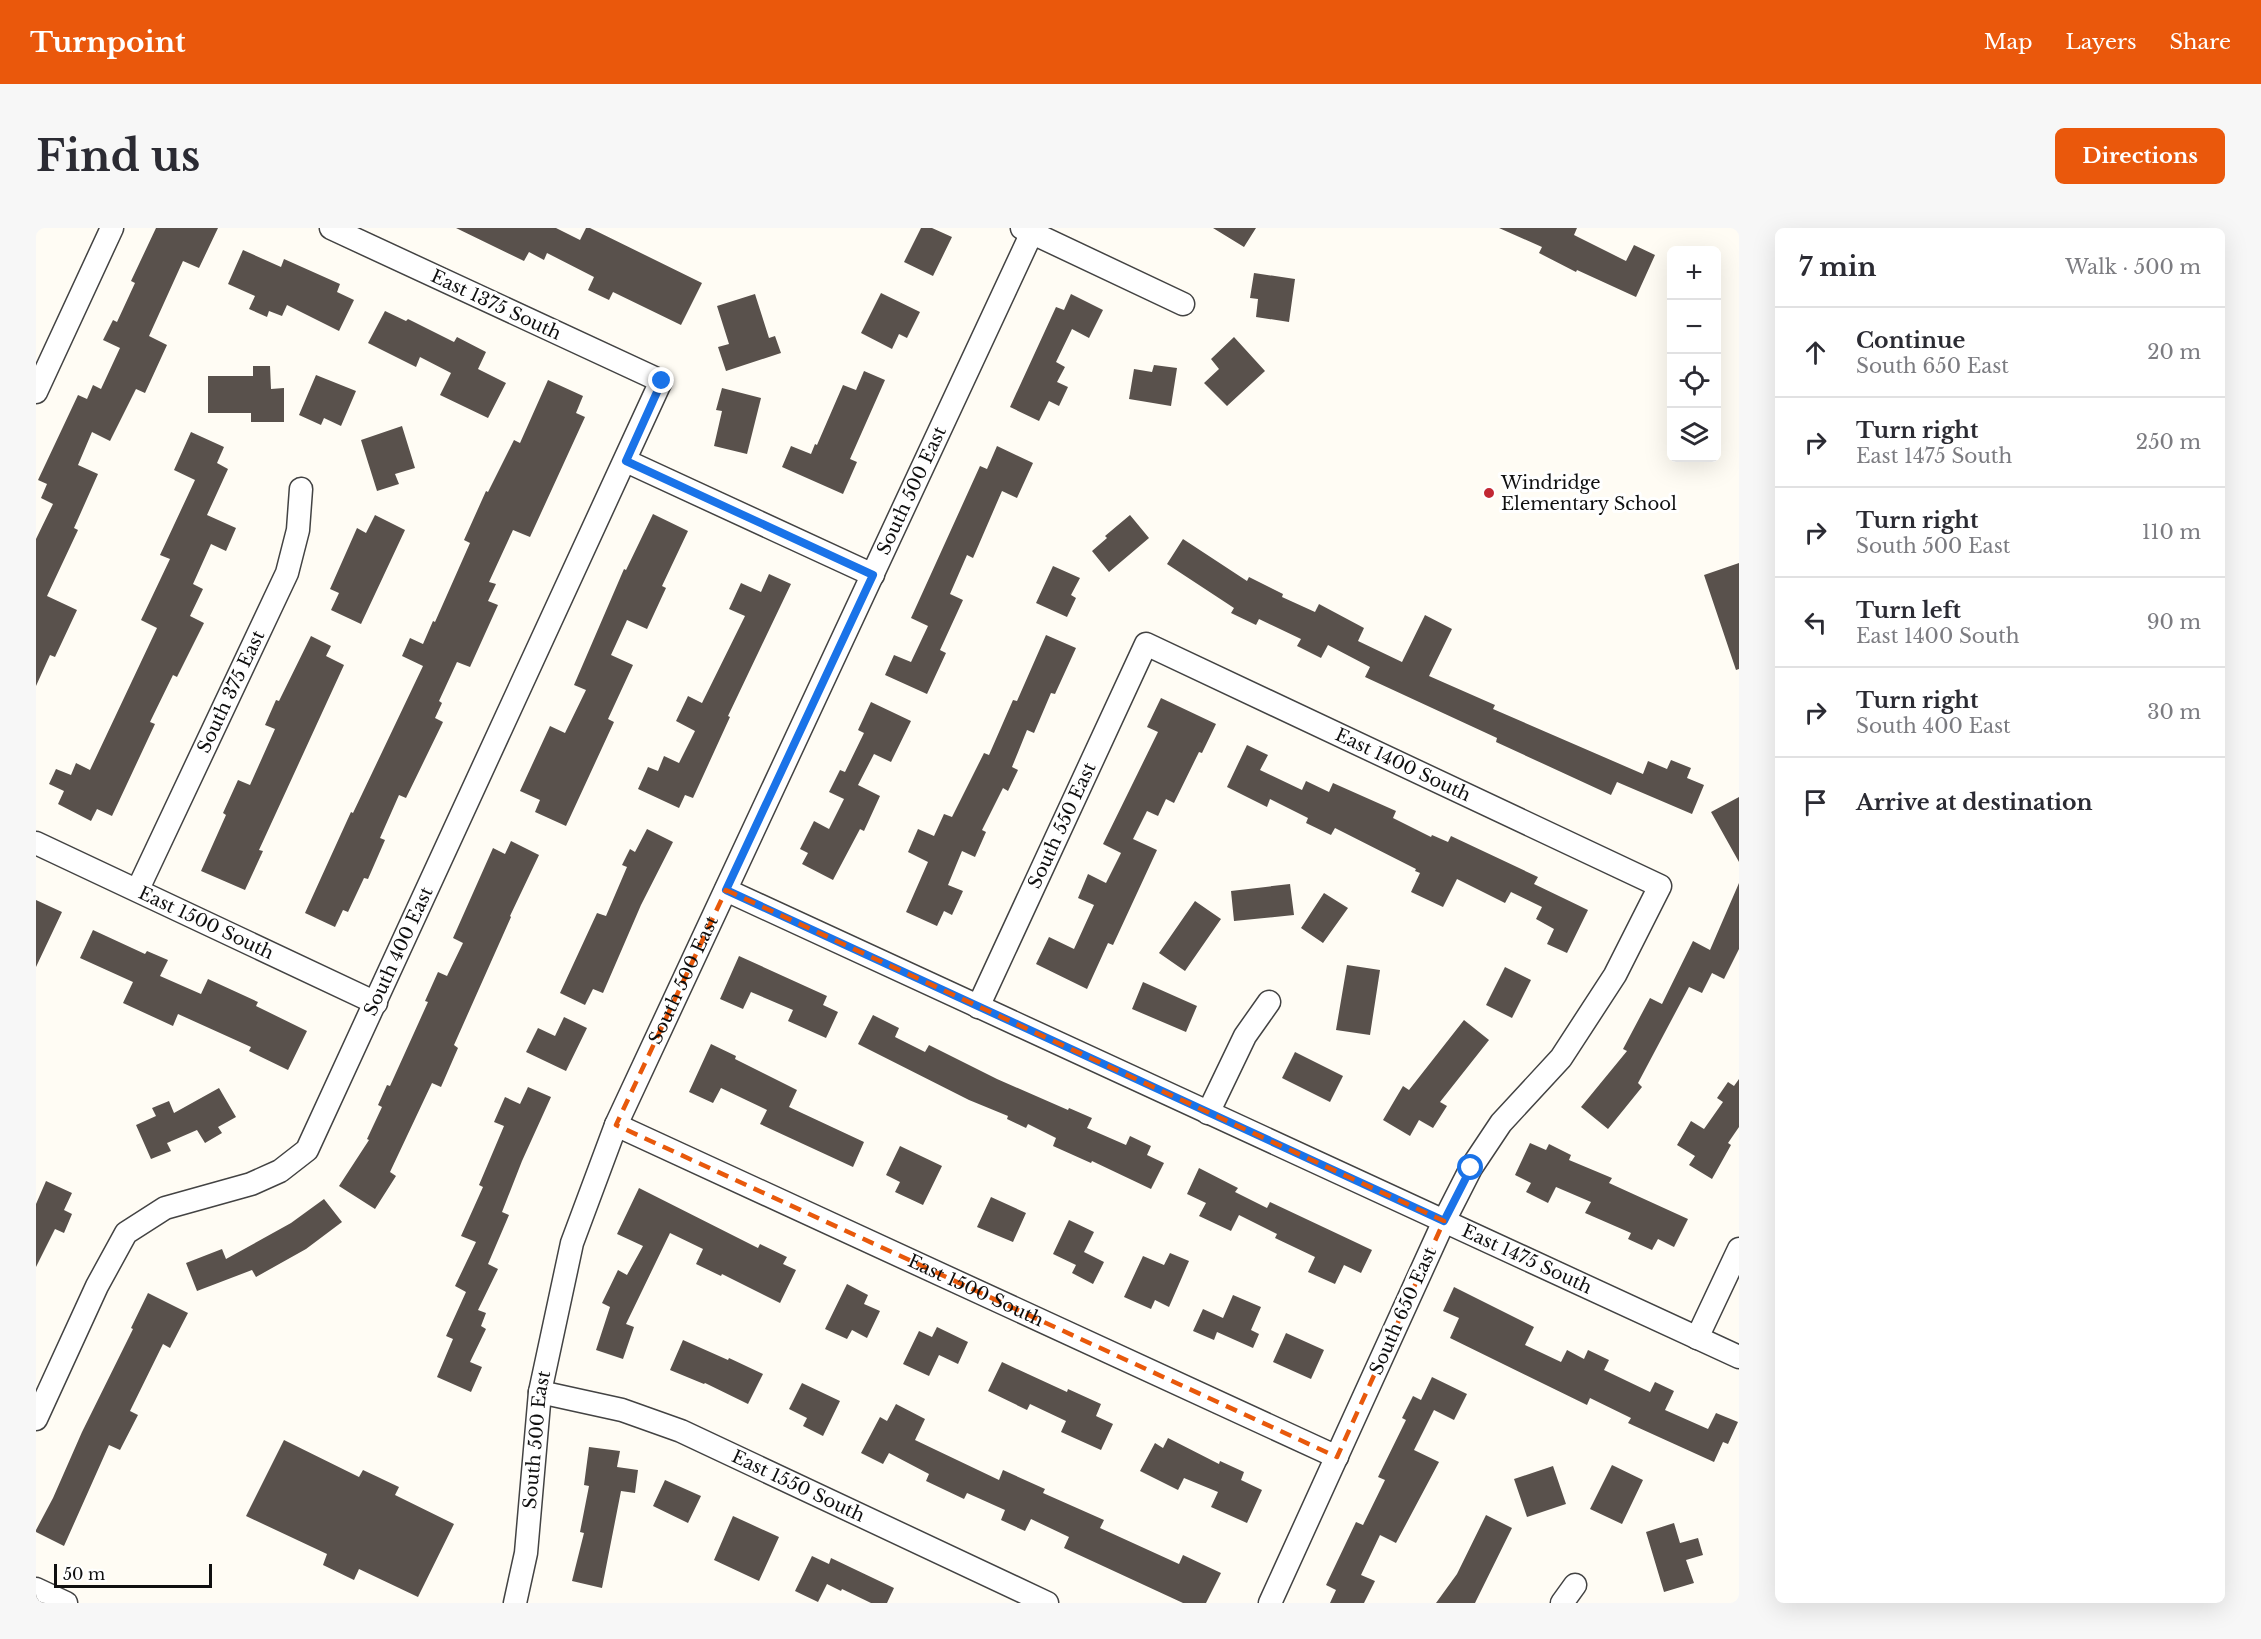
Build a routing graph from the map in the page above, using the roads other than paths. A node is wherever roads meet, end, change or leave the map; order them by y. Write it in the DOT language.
graph roads {
  1 [pos="112,228"];
  2 [pos="331,228"];
  3 [pos="1029,230"];
  4 [pos="1183,304"];
  5 [pos="662,381"];
  6 [pos="36,392"];
  7 [pos="626,461"];
  8 [pos="301,489"];
  9 [pos="873,575"];
  10 [pos="1146,645"];
  11 [pos="36,843"];
  12 [pos="1660,886"];
  13 [pos="138,889"];
  14 [pos="726,890"];
  15 [pos="1269,1002"];
  16 [pos="375,1003"];
  17 [pos="978,1007"];
  18 [pos="1208,1113"];
  19 [pos="616,1125"];
  20 [pos="1444,1221"];
  21 [pos="1739,1249"];
  22 [pos="1697,1338"];
  23 [pos="1739,1357"];
  24 [pos="540,1392"];
  25 [pos="36,1419"];
  26 [pos="1337,1457"];
  27 [pos="36,1589"];
  28 [pos="66,1603"];
  29 [pos="515,1603"];
  30 [pos="1047,1603"];
  31 [pos="1270,1603"];
  1 -- 6 [label="street"];
  2 -- 5 [label="street, East 1375 South"];
  3 -- 4 [label="street"];
  3 -- 9 [label="street, South 500 East"];
  5 -- 7 [label="street, South 400 East"];
  7 -- 9 [label="street"];
  7 -- 16 [label="street, South 400 East"];
  8 -- 13 [label="street, South 375 East"];
  9 -- 14 [label="street, South 500 East"];
  10 -- 12 [label="street, East 1400 South"];
  10 -- 17 [label="street, South 550 East"];
  11 -- 13 [label="street, East 1500 South"];
  12 -- 20 [label="street, South 650 East"];
  13 -- 16 [label="street, East 1500 South"];
  14 -- 17 [label="street, East 1475 South"];
  14 -- 19 [label="street, South 500 East"];
  15 -- 18 [label="street"];
  16 -- 25 [label="street, South 400 East"];
  17 -- 18 [label="street, East 1475 South"];
  18 -- 20 [label="street, East 1475 South"];
  19 -- 24 [label="street, South 500 East"];
  19 -- 26 [label="street, East 1500 South"];
  20 -- 22 [label="street, East 1475 South"];
  20 -- 26 [label="street, South 650 East"];
  21 -- 22 [label="street"];
  22 -- 23 [label="street, East 1475 South"];
  24 -- 29 [label="street, South 500 East"];
  24 -- 30 [label="street, East 1550 South"];
  26 -- 31 [label="street, South 650 East"];
  27 -- 28 [label="street"];
}
